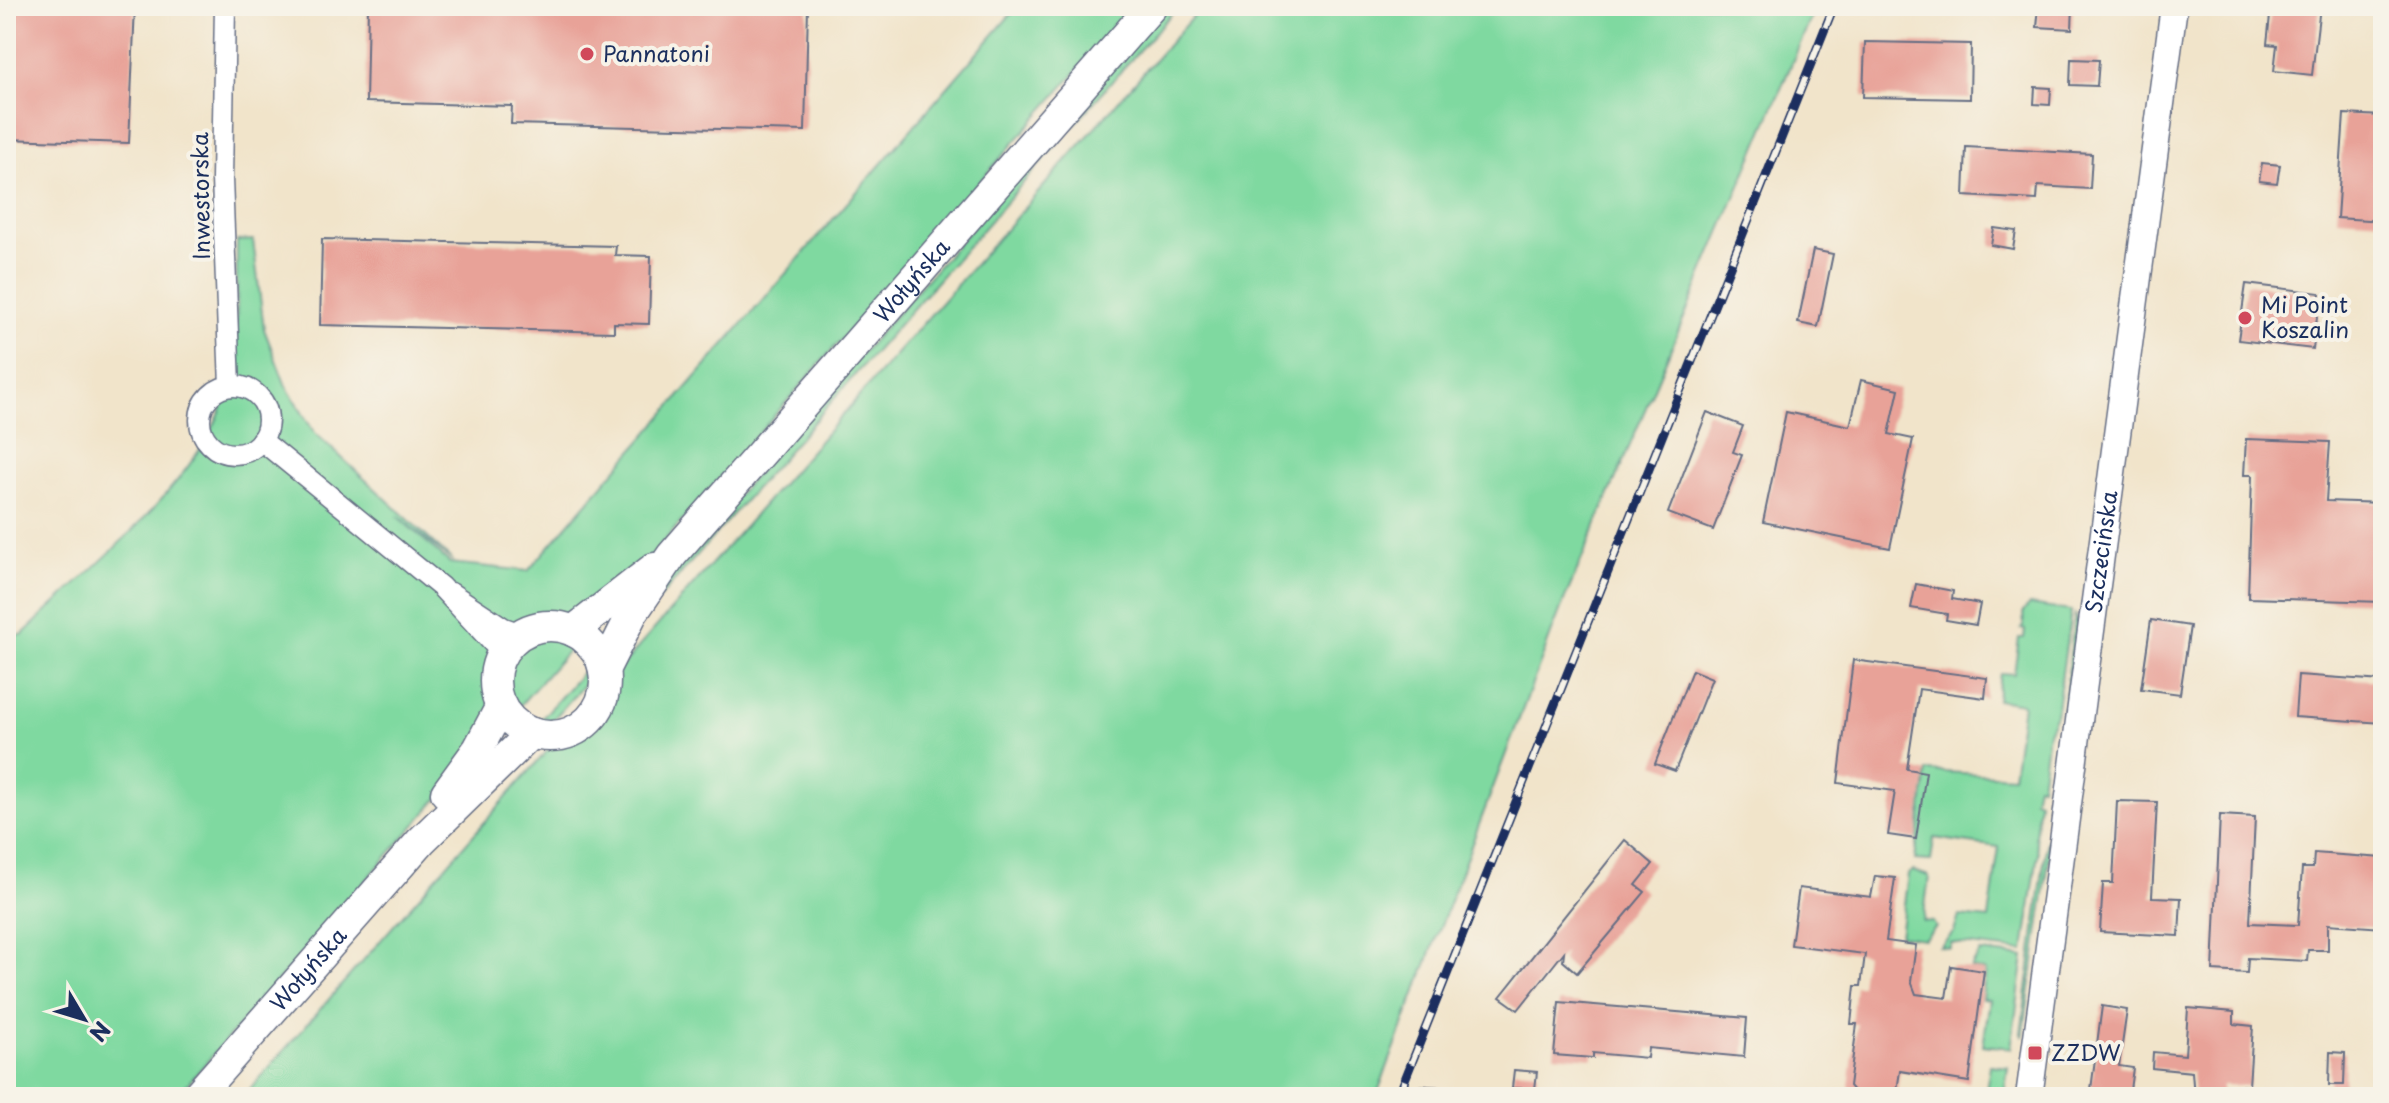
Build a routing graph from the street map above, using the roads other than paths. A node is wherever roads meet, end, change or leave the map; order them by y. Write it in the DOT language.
graph roads {
  1 [pos="225,6"];
  2 [pos="1152,6"];
  3 [pos="2174,6"];
  4 [pos="230,386"];
  5 [pos="261,440"];
  6 [pos="672,555"];
  7 [pos="573,631"];
  8 [pos="511,644"];
  9 [pos="604,670"];
  10 [pos="501,706"];
  11 [pos="532,733"];
  12 [pos="421,841"];
  13 [pos="196,1097"];
  14 [pos="2029,1097"];
  1 -- 4 [label="street, Inwestorska"];
  2 -- 6 [label="main road, Wołyńska"];
  3 -- 14 [label="street, Szczecińska"];
  4 -- 5 [label="street"];
  4 -- 5 [label="street"];
  5 -- 8 [label="street"];
  6 -- 7 [label="main road, Wołyńska"];
  6 -- 9 [label="main road, Wołyńska"];
  7 -- 8 [label="main road"];
  7 -- 9 [label="main road"];
  8 -- 10 [label="main road"];
  9 -- 11 [label="main road"];
  10 -- 11 [label="main road"];
  10 -- 12 [label="main road, Wołyńska"];
  11 -- 12 [label="main road, Wołyńska"];
  12 -- 13 [label="main road, Wołyńska"];
}
